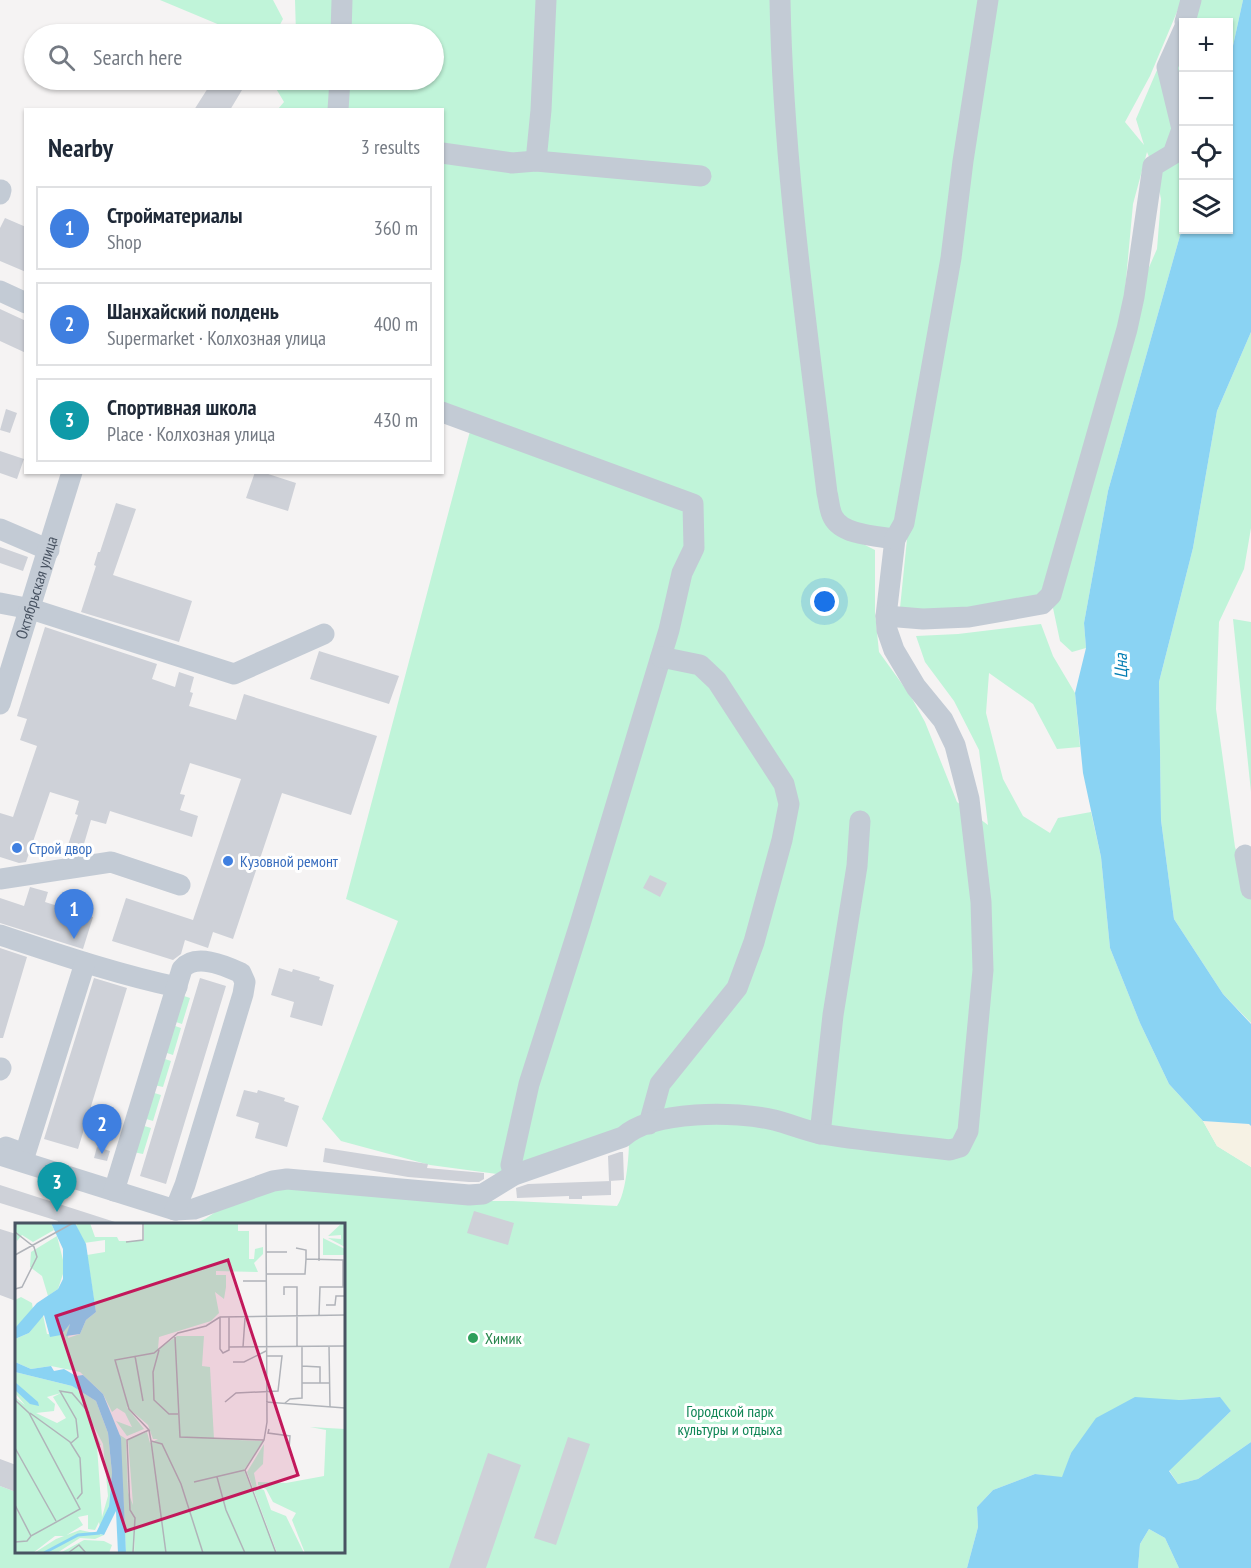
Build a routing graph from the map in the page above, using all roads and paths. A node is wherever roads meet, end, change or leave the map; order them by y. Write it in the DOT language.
graph roads {
  1 [pos="342,0"];
  2 [pos="546,0"];
  3 [pos="780,0"];
  4 [pos="988,0"];
  5 [pos="1191,0"];
  6 [pos="1186,18"];
  7 [pos="341,24"];
  8 [pos="1179,40"];
  9 [pos="339,90"];
  10 [pos="338,108"];
  11 [pos="444,153"];
  12 [pos="536,161"];
  13 [pos="700,176"];
  14 [pos="0,291"];
  15 [pos="24,302"];
  16 [pos="444,413"];
  17 [pos="71,474"];
  18 [pos="0,529"];
  19 [pos="895,539"];
  20 [pos="49,550"];
  21 [pos="0,603"];
  22 [pos="31,609"];
  23 [pos="886,616"];
  24 [pos="324,634"];
  25 [pos="661,657"];
  26 [pos="0,704"];
  27 [pos="860,821"];
  28 [pos="1245,855"];
  29 [pos="0,879"];
  30 [pos="180,885"];
  31 [pos="1251,889"];
  32 [pos="0,935"];
  33 [pos="85,963"];
  34 [pos="177,987"];
  35 [pos="649,1124"];
  36 [pos="820,1134"];
  37 [pos="0,1145"];
  38 [pos="25,1154"];
  39 [pos="0,1155"];
  40 [pos="514,1175"];
  41 [pos="116,1187"];
  42 [pos="175,1210"];
  1 -- 7 [label="street"];
  2 -- 12 [label="street"];
  3 -- 19 [label="street"];
  4 -- 19 [label="street"];
  5 -- 6 [label="street"];
  8 -- 23 [label="street"];
  9 -- 10 [label="street"];
  11 -- 12 [label="street"];
  12 -- 13 [label="street"];
  14 -- 15 [label="street"];
  16 -- 25 [label="street"];
  17 -- 20 [label="street, Октябрьская улица"];
  18 -- 20 [label="street"];
  19 -- 23 [label="street"];
  20 -- 22 [label="street, Октябрьская улица"];
  21 -- 22 [label="street"];
  22 -- 24 [label="street"];
  22 -- 26 [label="street, Октябрьская улица"];
  23 -- 36 [label="street"];
  25 -- 35 [label="street"];
  25 -- 40 [label="street"];
  27 -- 36 [label="street"];
  28 -- 31 [label="street"];
  29 -- 30 [label="street"];
  32 -- 33 [label="street"];
  33 -- 34 [label="street"];
  33 -- 38 [label="street"];
  34 -- 41 [label="street"];
  34 -- 42 [label="street"];
  35 -- 36 [label="street"];
  35 -- 40 [label="street"];
  37 -- 38 [label="street"];
  38 -- 41 [label="street"];
  39 -- 41 [label="street"];
  40 -- 42 [label="street"];
  41 -- 42 [label="street"];
}
